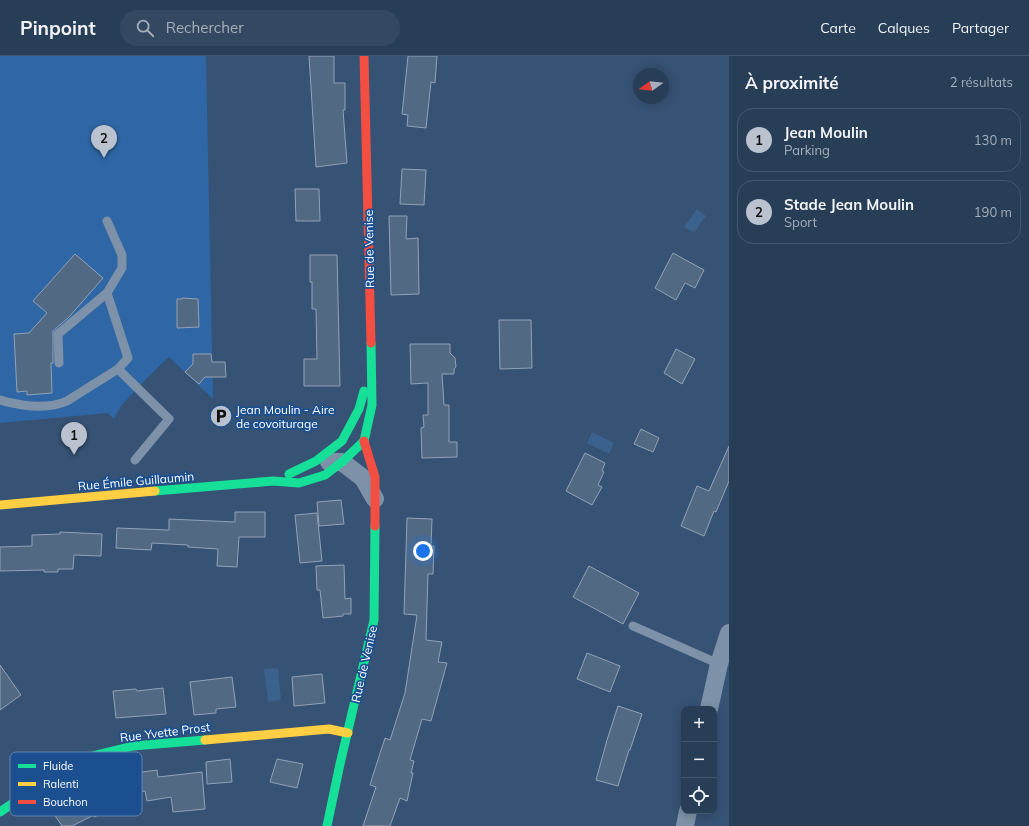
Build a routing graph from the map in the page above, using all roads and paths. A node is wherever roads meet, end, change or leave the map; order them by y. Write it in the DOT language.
graph roads {
  1 [pos="364,56"];
  2 [pos="107,221"];
  3 [pos="108,293"];
  4 [pos="372,362"];
  5 [pos="59,363"];
  6 [pos="118,369"];
  7 [pos="0,400"];
  8 [pos="364,441"];
  9 [pos="135,460"];
  10 [pos="316,461"];
  11 [pos="342,462"];
  12 [pos="274,481"];
  13 [pos="375,499"];
  14 [pos="0,505"];
  15 [pos="633,626"];
  16 [pos="729,633"];
  17 [pos="719,664"];
  18 [pos="710,706"];
  19 [pos="348,733"];
  20 [pos="108,752"];
  21 [pos="10,805"];
  22 [pos="0,812"];
  23 [pos="687,814"];
  24 [pos="327,826"];
  25 [pos="685,826"];
  1 -- 4 [label="main road, Rue de Venise"];
  2 -- 3 [label="lane"];
  3 -- 5 [label="lane"];
  3 -- 6 [label="lane"];
  4 -- 8 [label="main road, Rue de Venise"];
  4 -- 10 [label="main road, Rue Émile Guillaumin"];
  6 -- 7 [label="lane"];
  6 -- 9 [label="lane"];
  8 -- 11 [label="main road"];
  8 -- 13 [label="main road, Rue de Venise"];
  10 -- 11 [label="street"];
  10 -- 12 [label="main road, Rue Émile Guillaumin"];
  11 -- 12 [label="main road, Rue Émile Guillaumin"];
  11 -- 13 [label="street"];
  12 -- 14 [label="main road, Rue Émile Guillaumin"];
  13 -- 19 [label="main road, Rue de Venise"];
  15 -- 17 [label="lane"];
  16 -- 17 [label="street"];
  17 -- 18 [label="street"];
  19 -- 20 [label="main road, Rue Yvette Prost"];
  19 -- 24 [label="main road, Rue de Venise"];
  21 -- 22 [label="main road, Rue Yvette Prost"];
  23 -- 25 [label="street"];
}
